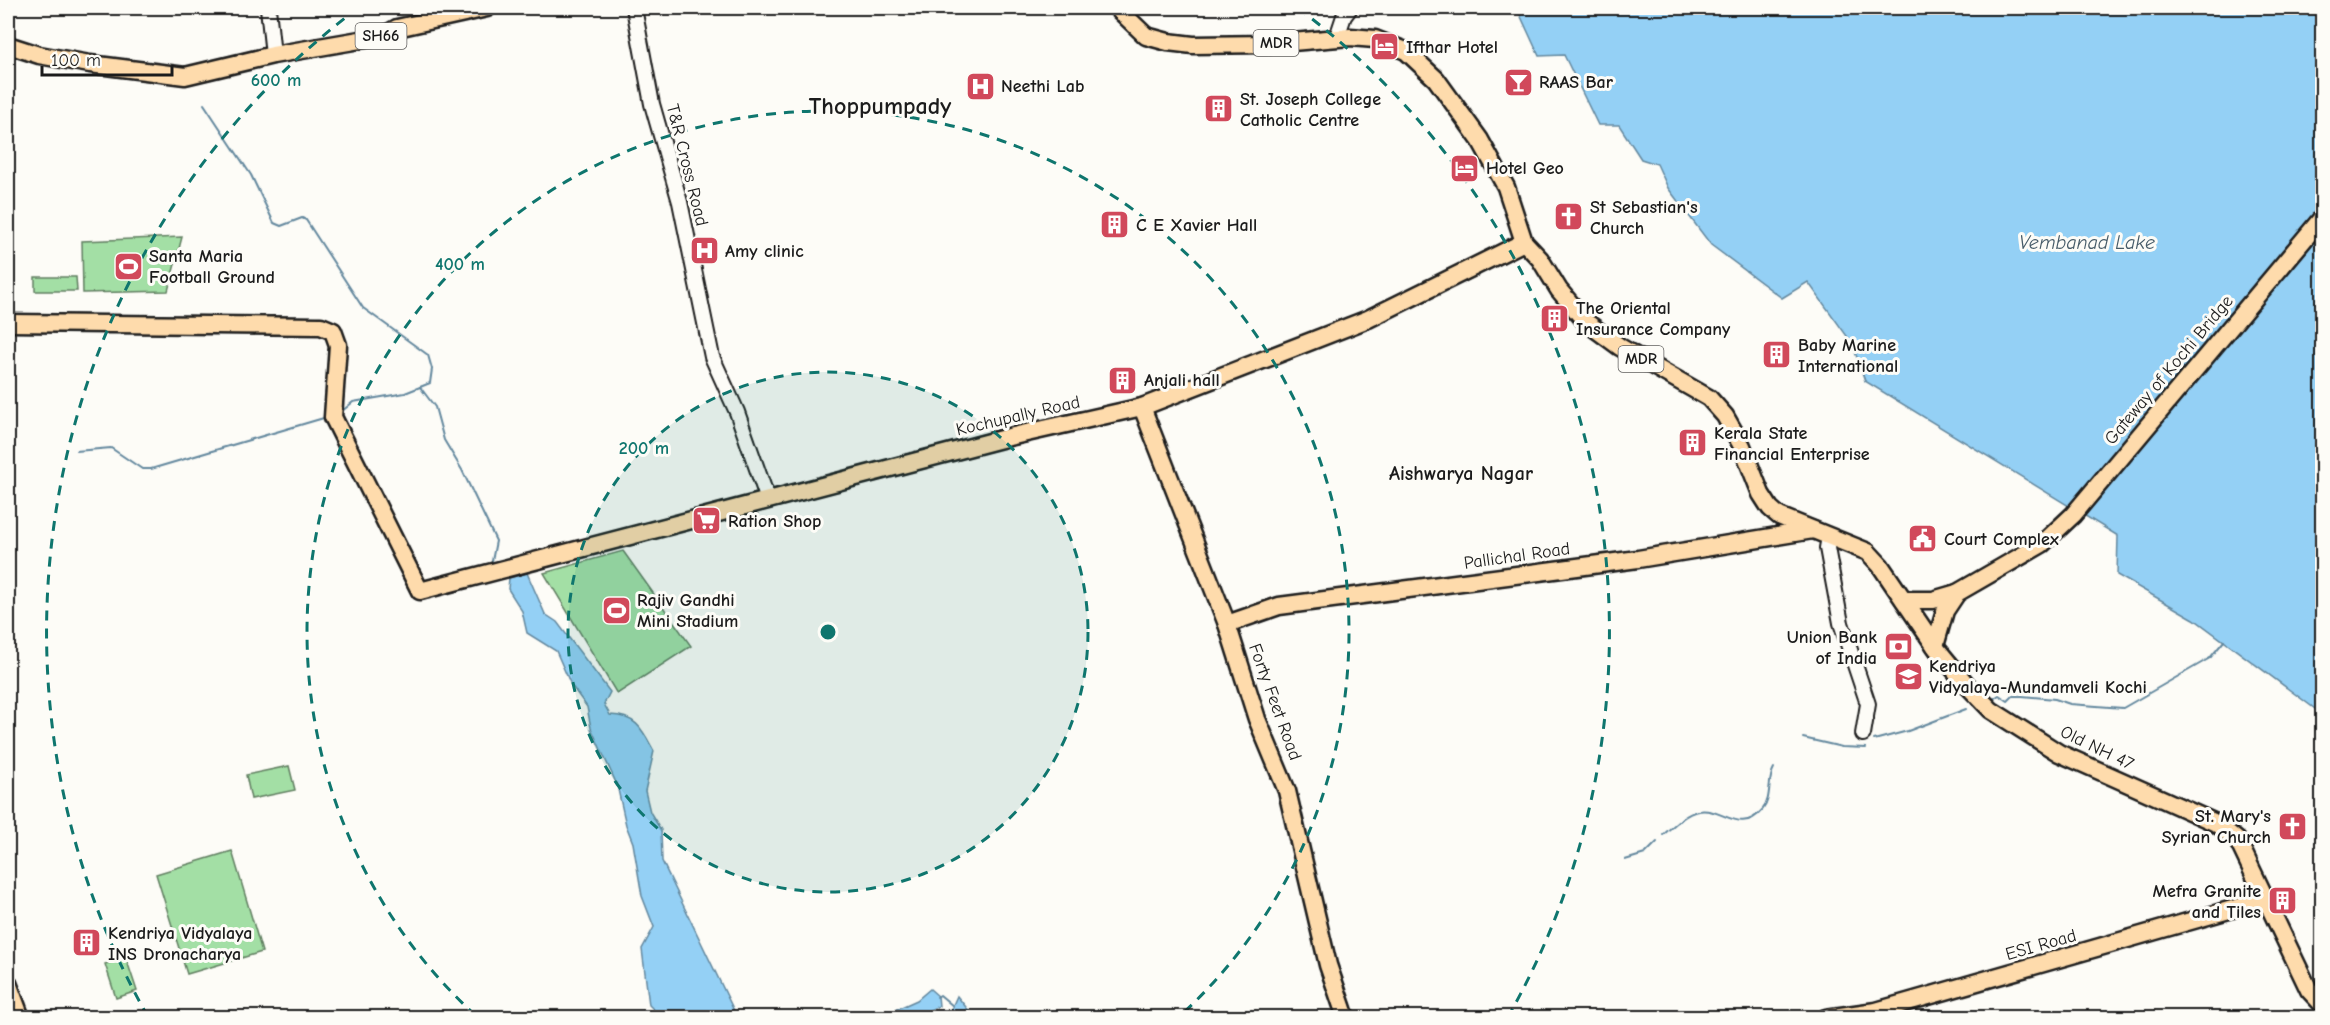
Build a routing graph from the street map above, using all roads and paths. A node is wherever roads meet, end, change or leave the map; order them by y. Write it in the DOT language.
graph roads {
  1 [pos="268,8"];
  2 [pos="487,8"];
  3 [pos="634,8"];
  4 [pos="1117,8"];
  5 [pos="1350,8"];
  6 [pos="1337,37"];
  7 [pos="8,45"];
  8 [pos="273,55"];
  9 [pos="2322,218"];
  10 [pos="1524,242"];
  11 [pos="8,323"];
  12 [pos="1142,407"];
  13 [pos="768,500"];
  14 [pos="1821,534"];
  15 [pos="1958,593"];
  16 [pos="1904,600"];
  17 [pos="1919,623"];
  18 [pos="1227,624"];
  19 [pos="1935,646"];
  20 [pos="1863,734"];
  21 [pos="2264,900"];
  22 [pos="8,983"];
  23 [pos="2322,1004"];
  24 [pos="21,1017"];
  25 [pos="1346,1017"];
  26 [pos="1826,1017"];
  1 -- 8 [label="street"];
  2 -- 8 [label="main road, SH66"];
  3 -- 13 [label="street, T&R Cross Road"];
  4 -- 6 [label="main road, MDR"];
  5 -- 6 [label="street"];
  6 -- 10 [label="main road, MDR"];
  7 -- 8 [label="main road, SH66"];
  9 -- 15 [label="main road, Gateway of Kochi Bridge"];
  10 -- 12 [label="main road, Kochupally Road"];
  10 -- 14 [label="main road, MDR"];
  11 -- 13 [label="main road, Kochupally Road"];
  12 -- 13 [label="main road, Kochupally Road"];
  12 -- 18 [label="main road, Forty Feet Road"];
  14 -- 16 [label="main road, MDR"];
  14 -- 18 [label="main road, Pallichal Road"];
  14 -- 20 [label="street"];
  15 -- 16 [label="main road"];
  15 -- 17 [label="main road"];
  15 -- 19 [label="main road"];
  16 -- 17 [label="main road, MDR"];
  17 -- 19 [label="main road, MDR"];
  18 -- 25 [label="main road, Forty Feet Road"];
  19 -- 21 [label="main road, Old NH 47"];
  21 -- 23 [label="main road, Old NH 47"];
  21 -- 26 [label="main road, ESI Road"];
  22 -- 24 [label="main road"];
}
